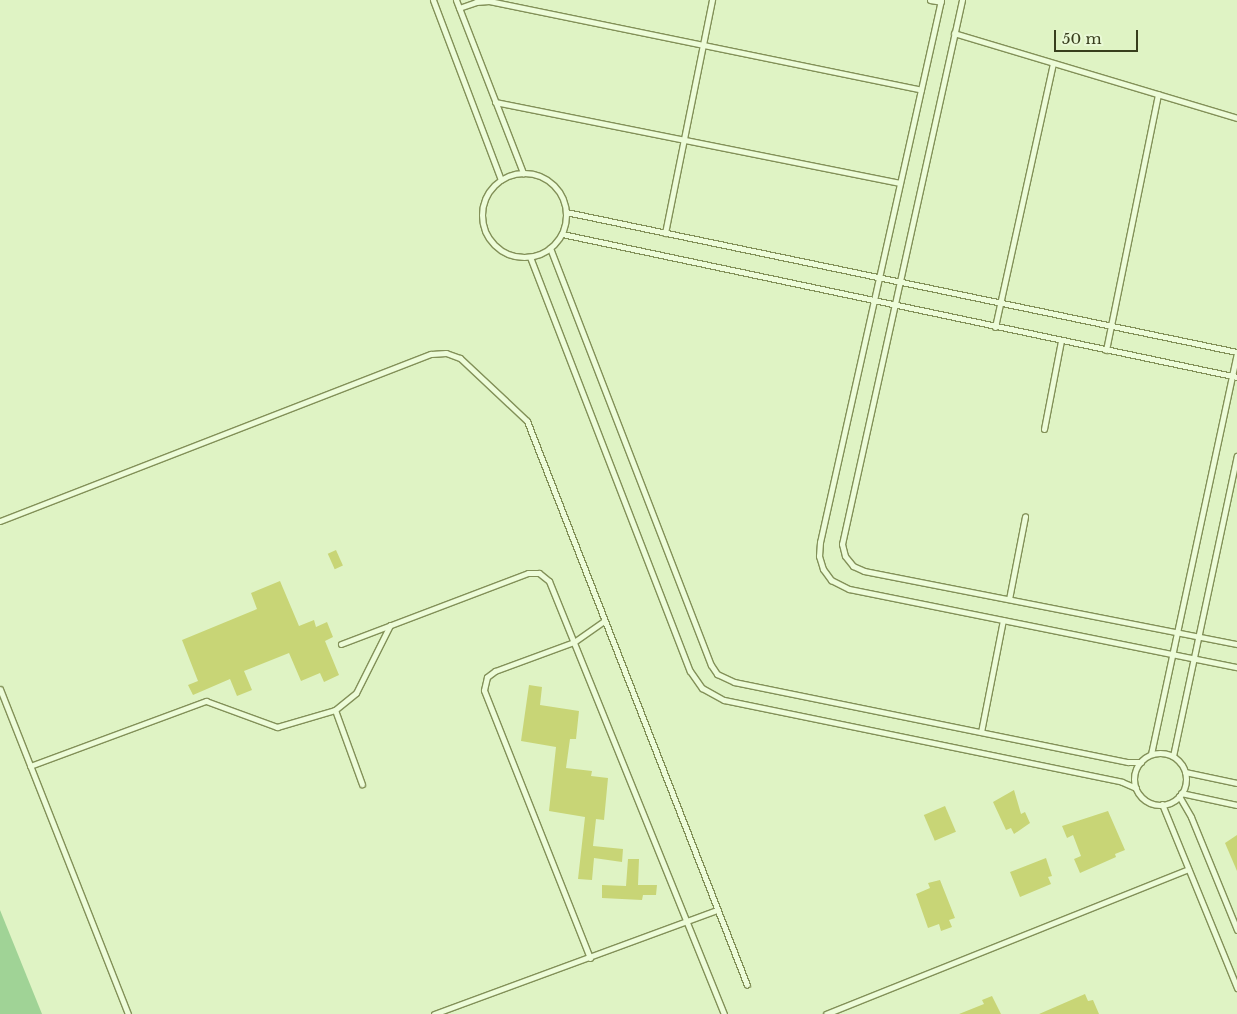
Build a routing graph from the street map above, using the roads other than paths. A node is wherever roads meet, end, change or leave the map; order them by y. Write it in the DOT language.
graph roads {
  1 [pos="433,0"];
  2 [pos="456,0"];
  3 [pos="519,0"];
  4 [pos="712,0"];
  5 [pos="930,0"];
  6 [pos="962,0"];
  7 [pos="941,1"];
  8 [pos="459,8"];
  9 [pos="522,8"];
  10 [pos="954,33"];
  11 [pos="703,45"];
  12 [pos="1053,62"];
  13 [pos="921,90"];
  14 [pos="1158,94"];
  15 [pos="495,102"];
  16 [pos="1237,118"];
  17 [pos="685,137"];
  18 [pos="523,173"];
  19 [pos="501,180"];
  20 [pos="900,182"];
  21 [pos="566,212"];
  22 [pos="665,233"];
  23 [pos="562,234"];
  24 [pos="550,248"];
  25 [pos="530,257"];
  26 [pos="878,278"];
  27 [pos="899,283"];
  28 [pos="872,302"];
  29 [pos="1000,304"];
  30 [pos="894,306"];
  31 [pos="1111,326"];
  32 [pos="995,327"];
  33 [pos="1061,341"];
  34 [pos="1106,350"];
  35 [pos="1237,352"];
  36 [pos="1234,377"];
  37 [pos="1044,429"];
  38 [pos="1237,456"];
  39 [pos="1025,517"];
  40 [pos="0,521"];
  41 [pos="1008,599"];
  42 [pos="1003,620"];
  43 [pos="604,621"];
  44 [pos="390,625"];
  45 [pos="1177,632"];
  46 [pos="1198,636"];
  47 [pos="574,642"];
  48 [pos="341,644"];
  49 [pos="1237,644"];
  50 [pos="1172,654"];
  51 [pos="1194,658"];
  52 [pos="1237,668"];
  53 [pos="0,689"];
  54 [pos="335,710"];
  55 [pos="981,732"];
  56 [pos="1151,754"];
  57 [pos="1173,756"];
  58 [pos="1141,762"];
  59 [pos="30,766"];
  60 [pos="1185,772"];
  61 [pos="1237,783"];
  62 [pos="362,784"];
  63 [pos="1136,788"];
  64 [pos="1180,795"];
  65 [pos="1162,804"];
  66 [pos="1237,805"];
  67 [pos="1188,869"];
  68 [pos="716,910"];
  69 [pos="686,921"];
  70 [pos="1237,930"];
  71 [pos="590,958"];
  72 [pos="747,985"];
  73 [pos="1237,988"];
  74 [pos="128,1014"];
  75 [pos="434,1014"];
  76 [pos="724,1014"];
  77 [pos="826,1014"];
  1 -- 19 [label="lane"];
  2 -- 8 [label="lane"];
  3 -- 9 [label="lane"];
  4 -- 11 [label="lane"];
  5 -- 7 [label="lane"];
  6 -- 10 [label="lane"];
  7 -- 13 [label="lane"];
  8 -- 9 [label="lane"];
  8 -- 15 [label="lane"];
  9 -- 11 [label="lane"];
  10 -- 12 [label="lane"];
  10 -- 27 [label="lane"];
  11 -- 13 [label="lane"];
  11 -- 17 [label="lane"];
  12 -- 14 [label="lane"];
  12 -- 29 [label="lane"];
  13 -- 20 [label="lane"];
  14 -- 16 [label="lane"];
  14 -- 31 [label="lane"];
  15 -- 17 [label="lane"];
  15 -- 18 [label="lane"];
  17 -- 20 [label="lane"];
  17 -- 22 [label="lane"];
  18 -- 19 [label="lane"];
  18 -- 21 [label="lane"];
  19 -- 25 [label="lane"];
  20 -- 26 [label="lane"];
  21 -- 22 [label="lane"];
  21 -- 23 [label="lane"];
  22 -- 26 [label="lane"];
  23 -- 24 [label="lane"];
  23 -- 28 [label="lane"];
  24 -- 25 [label="lane"];
  24 -- 55 [label="lane"];
  25 -- 63 [label="lane"];
  26 -- 27 [label="lane"];
  26 -- 28 [label="lane"];
  27 -- 29 [label="lane"];
  27 -- 30 [label="lane"];
  28 -- 30 [label="lane"];
  28 -- 42 [label="lane"];
  29 -- 31 [label="lane"];
  29 -- 32 [label="lane"];
  30 -- 32 [label="lane"];
  30 -- 41 [label="lane"];
  31 -- 34 [label="lane"];
  31 -- 35 [label="lane"];
  32 -- 33 [label="lane"];
  33 -- 34 [label="lane"];
  33 -- 37 [label="lane"];
  34 -- 36 [label="lane"];
  35 -- 36 [label="lane"];
  36 -- 45 [label="lane"];
  38 -- 46 [label="lane"];
  39 -- 41 [label="lane"];
  40 -- 43 [label="lane"];
  41 -- 45 [label="lane"];
  42 -- 50 [label="lane"];
  42 -- 55 [label="lane"];
  43 -- 47 [label="lane"];
  43 -- 68 [label="lane"];
  44 -- 47 [label="lane"];
  44 -- 48 [label="lane"];
  44 -- 54 [label="lane"];
  45 -- 46 [label="lane"];
  45 -- 50 [label="lane"];
  46 -- 49 [label="lane"];
  46 -- 51 [label="lane"];
  47 -- 69 [label="lane"];
  47 -- 71 [label="lane"];
  50 -- 51 [label="lane"];
  50 -- 56 [label="lane"];
  51 -- 52 [label="lane"];
  51 -- 57 [label="lane"];
  53 -- 59 [label="lane"];
  54 -- 59 [label="lane"];
  54 -- 62 [label="lane"];
  55 -- 58 [label="lane"];
  56 -- 57 [label="lane"];
  56 -- 58 [label="lane"];
  57 -- 60 [label="lane"];
  58 -- 63 [label="lane"];
  59 -- 74 [label="lane"];
  60 -- 61 [label="lane"];
  60 -- 64 [label="lane"];
  63 -- 65 [label="lane"];
  64 -- 65 [label="lane"];
  64 -- 66 [label="lane"];
  64 -- 70 [label="lane"];
  65 -- 67 [label="lane"];
  67 -- 73 [label="lane"];
  67 -- 77 [label="lane"];
  68 -- 69 [label="lane"];
  68 -- 72 [label="lane"];
  69 -- 71 [label="lane"];
  69 -- 76 [label="lane"];
  71 -- 75 [label="lane"];
}
